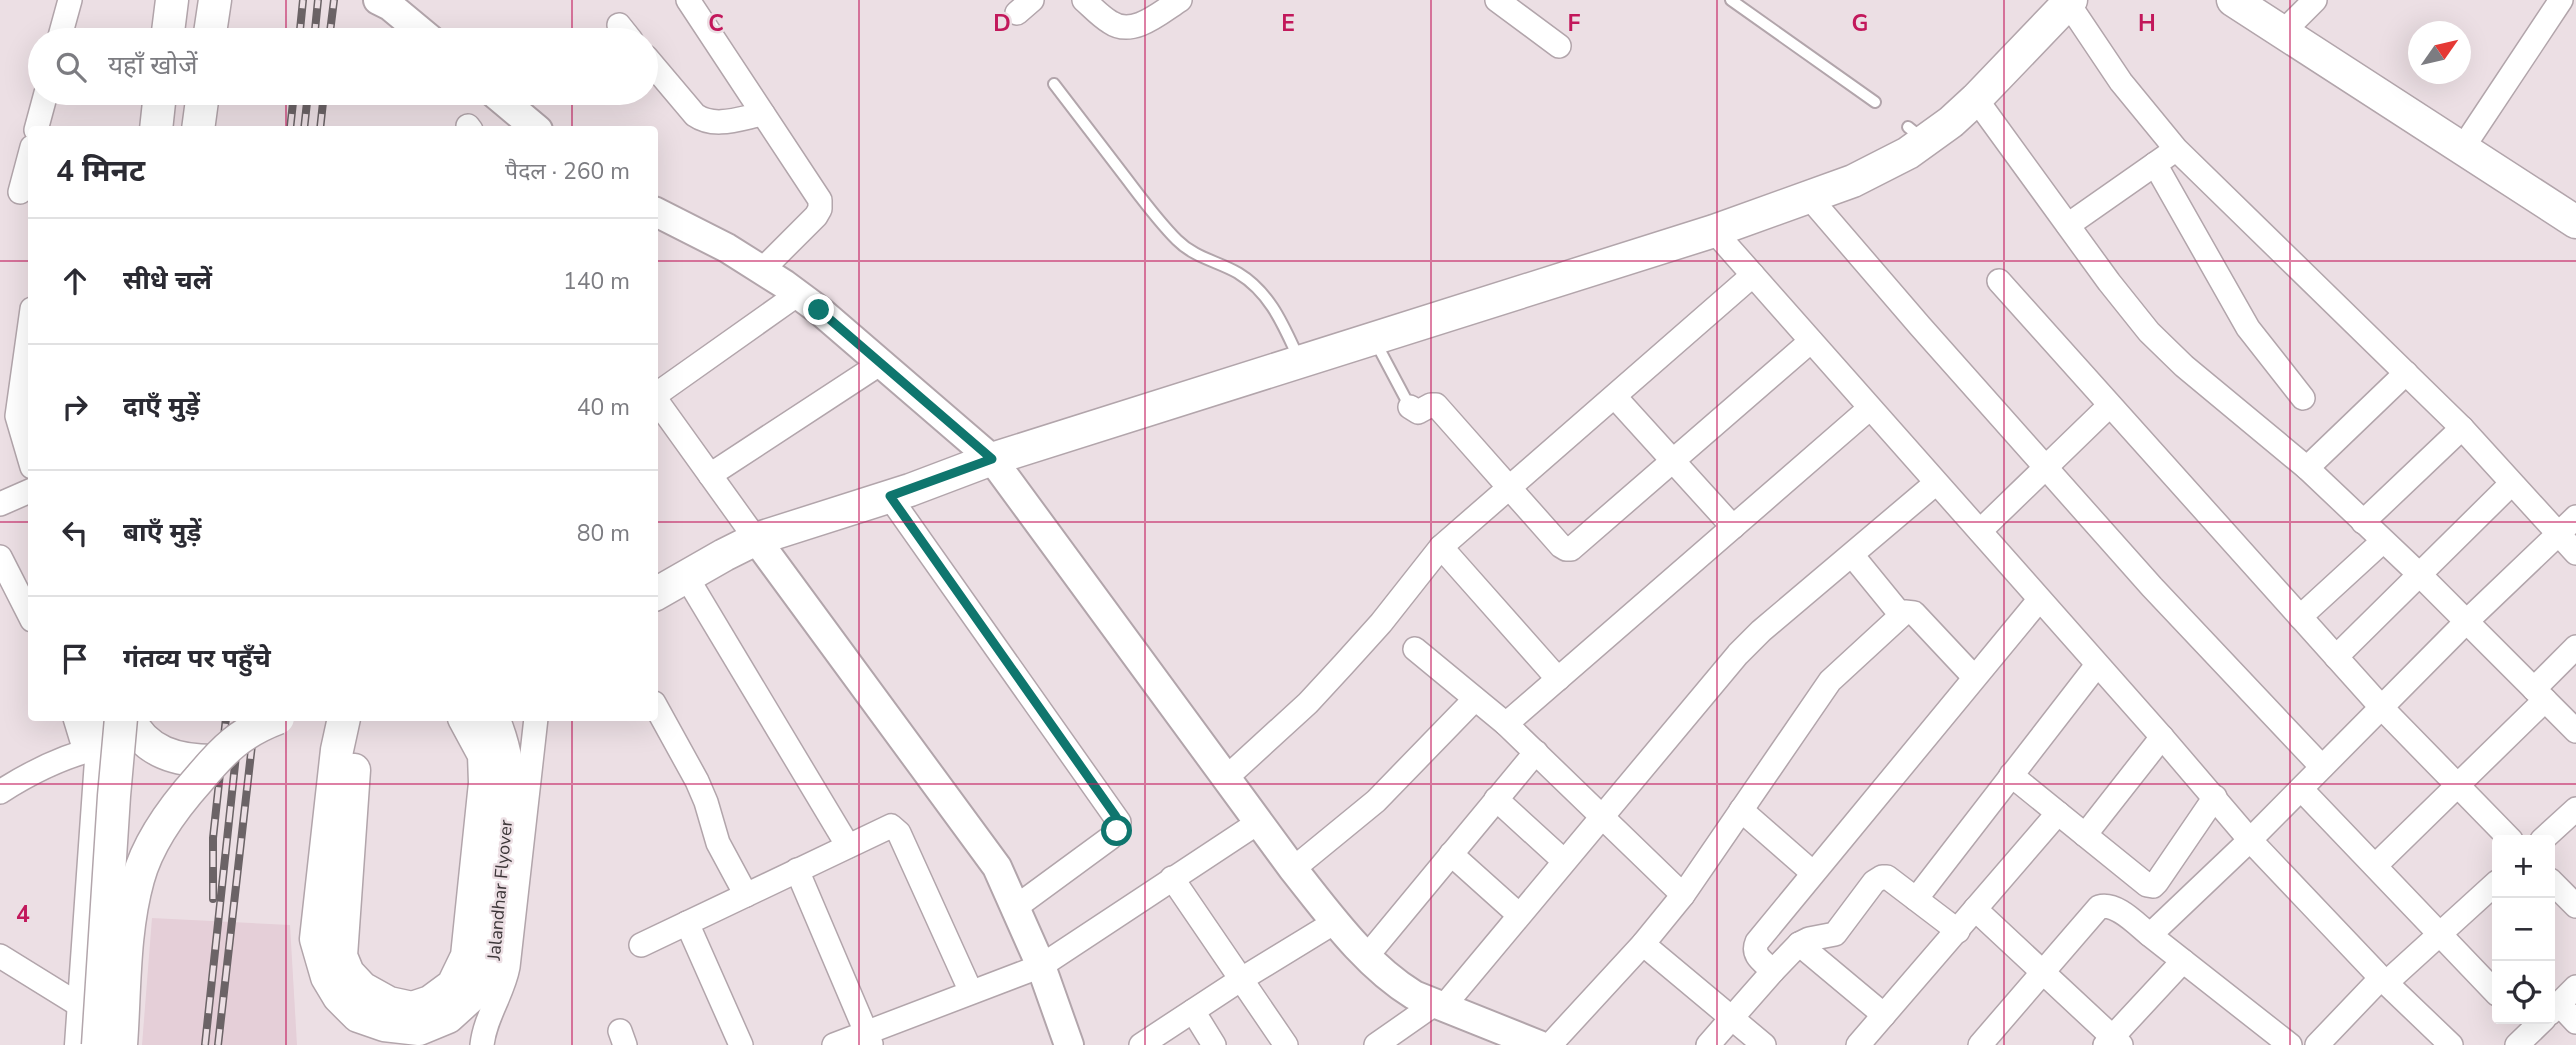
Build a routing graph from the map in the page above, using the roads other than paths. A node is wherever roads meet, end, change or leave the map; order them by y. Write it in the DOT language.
graph roads {
  1 [pos="70,0"];
  2 [pos="172,0"];
  3 [pos="191,0"];
  4 [pos="215,0"];
  5 [pos="378,0"];
  6 [pos="688,0"];
  7 [pos="1084,0"];
  8 [pos="1180,0"];
  9 [pos="1497,0"];
  10 [pos="1731,0"];
  11 [pos="2233,0"];
  12 [pos="2315,0"];
  13 [pos="2561,0"];
  14 [pos="2069,2"];
  15 [pos="62,28"];
  16 [pos="168,28"];
  17 [pos="188,28"];
  18 [pos="211,28"];
  19 [pos="417,28"];
  20 [pos="2283,33"];
  21 [pos="1559,46"];
  22 [pos="658,71"];
  23 [pos="1054,84"];
  24 [pos="1976,99"];
  25 [pos="1875,102"];
  26 [pos="43,105"];
  27 [pos="159,105"];
  28 [pos="180,105"];
  29 [pos="201,105"];
  30 [pos="508,105"];
  31 [pos="763,114"];
  32 [pos="37,126"];
  33 [pos="156,126"];
  34 [pos="177,126"];
  35 [pos="199,126"];
  36 [pos="533,126"];
  37 [pos="2176,149"];
  38 [pos="2462,149"];
  39 [pos="28,159"];
  40 [pos="2155,164"];
  41 [pos="17,192"];
  42 [pos="1809,197"];
  43 [pos="658,213"];
  44 [pos="2576,222"];
  45 [pos="2068,225"];
  46 [pos="1714,231"];
  47 [pos="762,270"];
  48 [pos="1753,275"];
  49 [pos="1999,281"];
  50 [pos="798,294"];
  51 [pos="28,324"];
  52 [pos="1374,338"];
  53 [pos="1811,341"];
  54 [pos="1300,362"];
  55 [pos="881,363"];
  56 [pos="2406,373"];
  57 [pos="10,390"];
  58 [pos="658,393"];
  59 [pos="1615,397"];
  60 [pos="2303,398"];
  61 [pos="658,402"];
  62 [pos="2109,406"];
  63 [pos="1410,407"];
  64 [pos="1870,408"];
  65 [pos="2462,428"];
  66 [pos="28,453"];
  67 [pos="992,459"];
  68 [pos="1674,461"];
  69 [pos="2046,468"];
  70 [pos="2307,468"];
  71 [pos="710,475"];
  72 [pos="1937,484"];
  73 [pos="2511,484"];
  74 [pos="1508,487"];
  75 [pos="28,491"];
  76 [pos="890,496"];
  77 [pos="0,504"];
  78 [pos="2576,517"];
  79 [pos="2363,522"];
  80 [pos="1733,527"];
  81 [pos="1980,531"];
  82 [pos="2559,534"];
  83 [pos="756,539"];
  84 [pos="2383,541"];
  85 [pos="1441,547"];
  86 [pos="2576,553"];
  87 [pos="1852,555"];
  88 [pos="0,557"];
  89 [pos="2420,575"];
  90 [pos="664,586"];
  91 [pos="2039,600"];
  92 [pos="28,612"];
  93 [pos="1901,615"];
  94 [pos="2300,617"];
  95 [pos="2467,621"];
  96 [pos="2576,647"];
  97 [pos="1415,649"];
  98 [pos="2336,657"];
  99 [pos="2097,665"];
  100 [pos="1974,677"];
  101 [pos="1558,679"];
  102 [pos="2540,694"];
  103 [pos="1475,699"];
  104 [pos="2382,708"];
  105 [pos="658,710"];
  106 [pos="78,721"];
  107 [pos="122,721"];
  108 [pos="126,721"];
  109 [pos="128,721"];
  110 [pos="272,721"];
  111 [pos="343,721"];
  112 [pos="365,721"];
  113 [pos="466,721"];
  114 [pos="495,721"];
  115 [pos="536,721"];
  116 [pos="1506,724"];
  117 [pos="2576,731"];
  118 [pos="2162,737"];
  119 [pos="99,739"];
  120 [pos="1536,752"];
  121 [pos="214,761"];
  122 [pos="2322,767"];
  123 [pos="2011,775"];
  124 [pos="1226,778"];
  125 [pos="2458,786"];
  126 [pos="2301,789"];
  127 [pos="0,792"];
  128 [pos="2215,797"];
  129 [pos="1496,799"];
  130 [pos="2576,809"];
  131 [pos="1741,810"];
  132 [pos="2057,813"];
  133 [pos="1601,816"];
  134 [pos="1259,822"];
  135 [pos="2085,835"];
  136 [pos="2506,835"];
  137 [pos="2547,835"];
  138 [pos="2250,840"];
  139 [pos="848,846"];
  140 [pos="1451,854"];
  141 [pos="1564,861"];
  142 [pos="2375,866"];
  143 [pos="1293,869"];
  144 [pos="797,870"];
  145 [pos="1813,873"];
  146 [pos="1172,878"];
  147 [pos="2555,885"];
  148 [pos="2492,887"];
  149 [pos="746,895"];
  150 [pos="1683,895"];
  151 [pos="1916,899"];
  152 [pos="2576,906"];
  153 [pos="1016,907"];
  154 [pos="1975,909"];
  155 [pos="1519,915"];
  156 [pos="1335,922"];
  157 [pos="687,923"];
  158 [pos="1958,931"];
  159 [pos="2440,934"];
  160 [pos="2150,935"];
  161 [pos="641,944"];
  162 [pos="1643,944"];
  163 [pos="1799,944"];
  164 [pos="0,956"];
  165 [pos="1367,956"];
  166 [pos="2183,961"];
  167 [pos="1041,965"];
  168 [pos="1773,971"];
  169 [pos="2042,972"];
  170 [pos="1240,980"];
  171 [pos="2384,980"];
  172 [pos="2576,987"];
  173 [pos="2492,989"];
  174 [pos="971,992"];
  175 [pos="1440,1005"];
  176 [pos="2555,1006"];
  177 [pos="84,1008"];
  178 [pos="1192,1011"];
  179 [pos="1884,1015"];
  180 [pos="1732,1018"];
  181 [pos="2555,1022"];
  182 [pos="2576,1023"];
  183 [pos="413,1037"];
  184 [pos="869,1039"];
  185 [pos="1526,1042"];
  186 [pos="2113,1043"];
  187 [pos="81,1045"];
  188 [pos="98,1045"];
  189 [pos="121,1045"];
  190 [pos="482,1045"];
  191 [pos="741,1045"];
  192 [pos="834,1045"];
  193 [pos="1069,1045"];
  194 [pos="1141,1045"];
  195 [pos="1214,1045"];
  196 [pos="1286,1045"];
  197 [pos="1376,1045"];
  198 [pos="1550,1045"];
  199 [pos="1708,1045"];
  200 [pos="1764,1045"];
  201 [pos="1858,1045"];
  202 [pos="1980,1045"];
  203 [pos="2290,1045"];
  204 [pos="2317,1045"];
  205 [pos="2451,1045"];
  1 -- 15 [label="street"];
  2 -- 16 [label="main road"];
  3 -- 17 [label="main road"];
  4 -- 18 [label="main road"];
  5 -- 19 [label="street"];
  6 -- 31 [label="street"];
  7 -- 8 [label="street"];
  9 -- 21 [label="street"];
  10 -- 25 [label="lane"];
  11 -- 20 [label="main road"];
  12 -- 20 [label="street"];
  13 -- 38 [label="street"];
  14 -- 24 [label="main road"];
  14 -- 37 [label="street"];
  20 -- 38 [label="main road"];
  22 -- 31 [label="street"];
  23 -- 54 [label="lane"];
  24 -- 42 [label="main road"];
  24 -- 45 [label="street"];
  26 -- 32 [label="street"];
  27 -- 33 [label="main road"];
  28 -- 34 [label="main road"];
  29 -- 35 [label="main road"];
  30 -- 36 [label="street"];
  31 -- 47 [label="street"];
  37 -- 40 [label="street"];
  37 -- 56 [label="street"];
  38 -- 44 [label="main road"];
  39 -- 41 [label="street"];
  40 -- 45 [label="street"];
  40 -- 60 [label="street"];
  42 -- 46 [label="main road"];
  42 -- 69 [label="street"];
  43 -- 47 [label="street"];
  45 -- 70 [label="street"];
  46 -- 48 [label="street"];
  46 -- 52 [label="main road"];
  47 -- 50 [label="street"];
  48 -- 53 [label="street"];
  48 -- 59 [label="street"];
  49 -- 62 [label="street"];
  50 -- 55 [label="street"];
  50 -- 58 [label="street"];
  51 -- 57 [label="street"];
  52 -- 54 [label="main road"];
  52 -- 63 [label="lane"];
  53 -- 64 [label="street"];
  53 -- 68 [label="street"];
  54 -- 67 [label="main road"];
  55 -- 67 [label="street"];
  55 -- 71 [label="street"];
  56 -- 65 [label="street"];
  56 -- 70 [label="street"];
  57 -- 66 [label="street"];
  59 -- 68 [label="street"];
  59 -- 74 [label="street"];
  61 -- 71 [label="street"];
  62 -- 69 [label="street"];
  62 -- 94 [label="street"];
  63 -- 74 [label="street"];
  64 -- 72 [label="street"];
  64 -- 80 [label="street"];
  65 -- 73 [label="street"];
  65 -- 79 [label="street"];
  67 -- 76 [label="main road"];
  67 -- 124 [label="street"];
  68 -- 74 [label="street"];
  68 -- 80 [label="street"];
  69 -- 81 [label="street"];
  69 -- 122 [label="street"];
  70 -- 79 [label="street"];
  71 -- 83 [label="street"];
  72 -- 81 [label="street"];
  72 -- 87 [label="street"];
  73 -- 82 [label="street"];
  73 -- 89 [label="street"];
  74 -- 85 [label="street"];
  75 -- 77 [label="street"];
  76 -- 83 [label="main road"];
  76 -- 153 [label="street"];
  78 -- 82 [label="street"];
  79 -- 84 [label="street"];
  80 -- 101 [label="street"];
  81 -- 91 [label="street"];
  82 -- 86 [label="street"];
  82 -- 95 [label="street"];
  83 -- 90 [label="main road"];
  83 -- 153 [label="street"];
  84 -- 89 [label="street"];
  84 -- 94 [label="street"];
  85 -- 101 [label="street"];
  85 -- 124 [label="street"];
  87 -- 93 [label="street"];
  87 -- 133 [label="street"];
  88 -- 92 [label="street"];
  89 -- 95 [label="street"];
  89 -- 98 [label="street"];
  90 -- 139 [label="street"];
  91 -- 99 [label="street"];
  91 -- 100 [label="street"];
  93 -- 100 [label="street"];
  93 -- 131 [label="street"];
  94 -- 98 [label="street"];
  95 -- 102 [label="street"];
  95 -- 104 [label="street"];
  96 -- 102 [label="street"];
  97 -- 103 [label="street"];
  98 -- 104 [label="street"];
  99 -- 118 [label="street"];
  99 -- 123 [label="street"];
  100 -- 145 [label="street"];
  101 -- 116 [label="street"];
  102 -- 117 [label="street"];
  102 -- 125 [label="street"];
  103 -- 116 [label="street"];
  103 -- 143 [label="street"];
  104 -- 122 [label="street"];
  104 -- 125 [label="street"];
  105 -- 149 [label="street"];
  106 -- 119 [label="street"];
  107 -- 119 [label="main road"];
  108 -- 188 [label="main road, bridge"];
  109 -- 121 [label="main road"];
  110 -- 121 [label="main road, bridge"];
  111 -- 183 [label="main road, Jalandhar Flyover"];
  112 -- 113 [label="main road, Jalandhar Flyover"];
  114 -- 183 [label="main road, Jalandhar Flyover"];
  115 -- 190 [label="street"];
  116 -- 120 [label="street"];
  118 -- 128 [label="street"];
  118 -- 135 [label="street"];
  119 -- 127 [label="street"];
  119 -- 177 [label="main road"];
  120 -- 129 [label="street"];
  120 -- 133 [label="street"];
  121 -- 189 [label="main road, bridge"];
  122 -- 126 [label="street"];
  123 -- 132 [label="street"];
  123 -- 151 [label="street"];
  124 -- 134 [label="street"];
  125 -- 136 [label="street"];
  125 -- 142 [label="street"];
  126 -- 138 [label="street"];
  126 -- 142 [label="street"];
  128 -- 135 [label="street"];
  128 -- 138 [label="street"];
  129 -- 140 [label="street"];
  129 -- 141 [label="street"];
  130 -- 137 [label="street"];
  131 -- 145 [label="street"];
  131 -- 150 [label="street"];
  132 -- 135 [label="street"];
  132 -- 154 [label="street"];
  133 -- 141 [label="street"];
  133 -- 150 [label="street"];
  134 -- 143 [label="street"];
  134 -- 146 [label="street"];
  138 -- 160 [label="street"];
  138 -- 171 [label="street"];
  139 -- 144 [label="street"];
  139 -- 174 [label="street"];
  140 -- 155 [label="street"];
  140 -- 165 [label="street"];
  141 -- 155 [label="street"];
  142 -- 159 [label="street"];
  143 -- 156 [label="street"];
  144 -- 149 [label="street"];
  144 -- 184 [label="street"];
  145 -- 168 [label="street"];
  146 -- 167 [label="street"];
  146 -- 170 [label="street"];
  147 -- 152 [label="street"];
  148 -- 159 [label="street"];
  149 -- 157 [label="street"];
  150 -- 162 [label="street"];
  151 -- 158 [label="street"];
  151 -- 163 [label="street"];
  153 -- 167 [label="street"];
  154 -- 158 [label="street"];
  154 -- 169 [label="street"];
  155 -- 175 [label="street"];
  156 -- 165 [label="street"];
  156 -- 170 [label="street"];
  157 -- 161 [label="street"];
  157 -- 191 [label="street"];
  158 -- 179 [label="street"];
  159 -- 171 [label="street"];
  159 -- 173 [label="street"];
  160 -- 166 [label="street"];
  160 -- 169 [label="street"];
  162 -- 180 [label="street"];
  162 -- 198 [label="street"];
  163 -- 168 [label="street"];
  163 -- 179 [label="street"];
  164 -- 177 [label="street"];
  165 -- 175 [label="street"];
  166 -- 186 [label="street"];
  166 -- 203 [label="street"];
  167 -- 174 [label="street"];
  167 -- 193 [label="street"];
  168 -- 180 [label="street"];
  169 -- 186 [label="street"];
  169 -- 202 [label="street"];
  170 -- 178 [label="street"];
  170 -- 196 [label="street"];
  171 -- 204 [label="street"];
  171 -- 205 [label="street"];
  172 -- 176 [label="street"];
  174 -- 184 [label="street"];
  175 -- 185 [label="street"];
  175 -- 197 [label="street"];
  177 -- 187 [label="main road"];
  178 -- 194 [label="street"];
  178 -- 195 [label="street"];
  179 -- 201 [label="street"];
  180 -- 199 [label="street"];
  180 -- 200 [label="street"];
  181 -- 182 [label="street"];
  184 -- 192 [label="street"];
}
